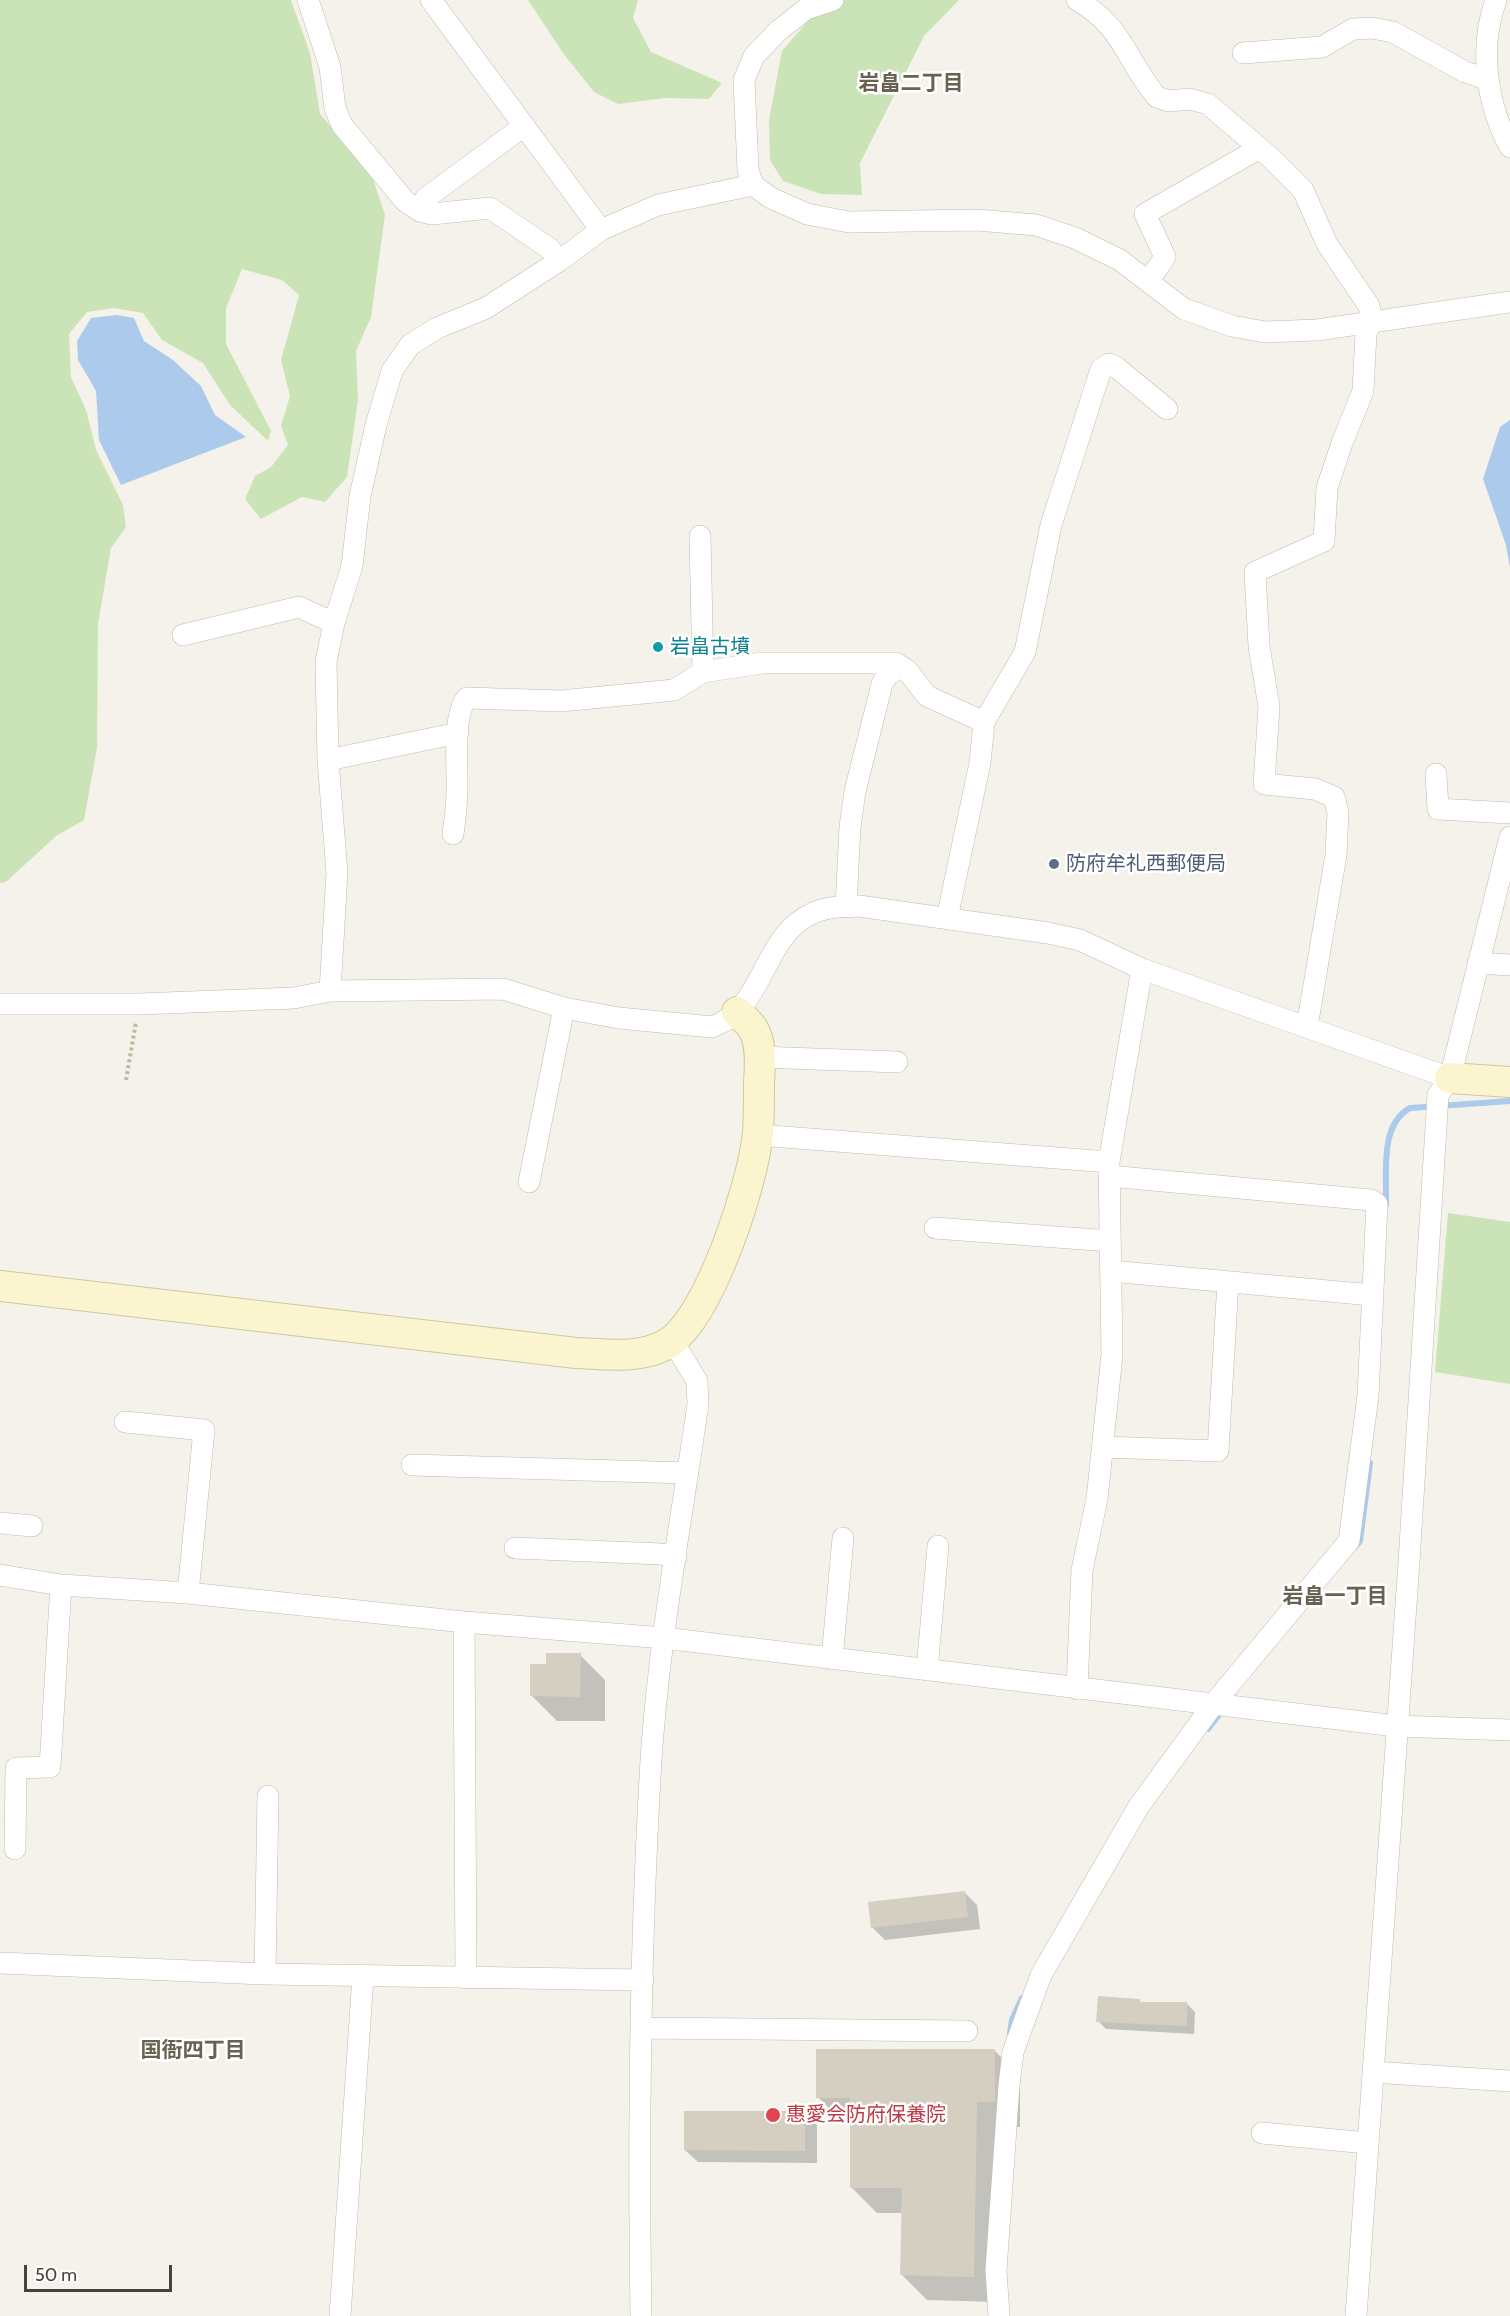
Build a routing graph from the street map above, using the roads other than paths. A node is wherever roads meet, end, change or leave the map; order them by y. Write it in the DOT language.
graph roads {
  1 [pos="308,0"];
  2 [pos="431,0"];
  3 [pos="833,0"];
  4 [pos="1077,0"];
  5 [pos="1496,0"];
  6 [pos="1243,53"];
  7 [pos="1487,79"];
  8 [pos="524,126"];
  9 [pos="1510,147"];
  10 [pos="1258,149"];
  11 [pos="753,185"];
  12 [pos="420,212"];
  13 [pos="602,230"];
  14 [pos="559,261"];
  15 [pos="1149,280"];
  16 [pos="1510,302"];
  17 [pos="1372,321"];
  18 [pos="1167,409"];
  19 [pos="700,536"];
  20 [pos="334,622"];
  21 [pos="183,635"];
  22 [pos="902,667"];
  23 [pos="703,672"];
  24 [pos="984,722"];
  25 [pos="458,733"];
  26 [pos="328,760"];
  27 [pos="1436,774"];
  28 [pos="1510,813"];
  29 [pos="453,834"];
  30 [pos="1509,846"];
  31 [pos="846,906"];
  32 [pos="947,918"];
  33 [pos="1478,963"];
  34 [pos="1510,965"];
  35 [pos="1142,969"];
  36 [pos="330,991"];
  37 [pos="0,1004"];
  38 [pos="564,1008"];
  39 [pos="738,1012"];
  40 [pos="1304,1025"];
  41 [pos="760,1057"];
  42 [pos="897,1062"];
  43 [pos="1449,1078"];
  44 [pos="1510,1082"];
  45 [pos="758,1135"];
  46 [pos="1109,1169"];
  47 [pos="529,1182"];
  48 [pos="934,1228"];
  49 [pos="1110,1241"];
  50 [pos="1111,1271"];
  51 [pos="1228,1282"];
  52 [pos="0,1286"];
  53 [pos="1372,1295"];
  54 [pos="672,1340"];
  55 [pos="125,1422"];
  56 [pos="1102,1447"];
  57 [pos="412,1466"];
  58 [pos="688,1473"];
  59 [pos="0,1523"];
  60 [pos="32,1526"];
  61 [pos="843,1538"];
  62 [pos="938,1546"];
  63 [pos="515,1548"];
  64 [pos="676,1557"];
  65 [pos="0,1575"];
  66 [pos="62,1585"];
  67 [pos="188,1593"];
  68 [pos="464,1622"];
  69 [pos="664,1638"];
  70 [pos="832,1659"];
  71 [pos="927,1670"];
  72 [pos="1077,1689"];
  73 [pos="1215,1702"];
  74 [pos="1396,1726"];
  75 [pos="1510,1730"];
  76 [pos="268,1796"];
  77 [pos="15,1850"];
  78 [pos="0,1963"];
  79 [pos="265,1974"];
  80 [pos="363,1976"];
  81 [pos="466,1978"];
  82 [pos="643,1980"];
  83 [pos="642,2028"];
  84 [pos="967,2031"];
  85 [pos="1373,2072"];
  86 [pos="1510,2082"];
  87 [pos="1262,2133"];
  88 [pos="1367,2143"];
  89 [pos="340,2316"];
  90 [pos="641,2316"];
  91 [pos="999,2316"];
  92 [pos="1356,2316"];
  1 -- 12 [label="street"];
  2 -- 8 [label="street"];
  3 -- 11 [label="street"];
  4 -- 10 [label="street"];
  5 -- 7 [label="street"];
  6 -- 7 [label="street"];
  7 -- 9 [label="street"];
  8 -- 12 [label="street"];
  8 -- 13 [label="street"];
  10 -- 15 [label="street"];
  10 -- 17 [label="street"];
  11 -- 13 [label="street"];
  11 -- 15 [label="street"];
  12 -- 14 [label="street"];
  13 -- 14 [label="street"];
  14 -- 20 [label="street"];
  15 -- 17 [label="street"];
  16 -- 17 [label="street"];
  17 -- 40 [label="street"];
  18 -- 24 [label="street"];
  19 -- 23 [label="street"];
  20 -- 21 [label="street"];
  20 -- 26 [label="street"];
  22 -- 23 [label="street"];
  22 -- 24 [label="street"];
  22 -- 31 [label="street"];
  23 -- 25 [label="street"];
  24 -- 32 [label="street"];
  25 -- 26 [label="street"];
  25 -- 29 [label="street"];
  26 -- 36 [label="street"];
  27 -- 28 [label="street"];
  30 -- 33 [label="street"];
  31 -- 32 [label="street"];
  31 -- 39 [label="street"];
  32 -- 35 [label="street"];
  33 -- 34 [label="street"];
  33 -- 43 [label="street"];
  35 -- 40 [label="street"];
  35 -- 46 [label="street"];
  36 -- 37 [label="street"];
  36 -- 38 [label="street"];
  38 -- 39 [label="street"];
  38 -- 47 [label="street"];
  39 -- 41 [label="street"];
  40 -- 43 [label="street"];
  41 -- 42 [label="street"];
  41 -- 45 [label="street"];
  43 -- 44 [label="street"];
  43 -- 74 [label="street"];
  45 -- 46 [label="street"];
  45 -- 54 [label="street"];
  46 -- 49 [label="street"];
  46 -- 53 [label="street"];
  48 -- 49 [label="street"];
  49 -- 50 [label="street"];
  50 -- 51 [label="street"];
  50 -- 56 [label="street"];
  51 -- 53 [label="street"];
  51 -- 56 [label="street"];
  52 -- 54 [label="street"];
  53 -- 73 [label="street"];
  54 -- 58 [label="street"];
  55 -- 67 [label="street"];
  56 -- 72 [label="street"];
  57 -- 58 [label="street"];
  58 -- 64 [label="street"];
  59 -- 60 [label="street"];
  61 -- 70 [label="street"];
  62 -- 71 [label="street"];
  63 -- 64 [label="street"];
  64 -- 69 [label="street"];
  65 -- 66 [label="street"];
  66 -- 67 [label="street"];
  66 -- 77 [label="street"];
  67 -- 68 [label="street"];
  68 -- 69 [label="street"];
  68 -- 81 [label="street"];
  69 -- 70 [label="street"];
  69 -- 82 [label="street"];
  70 -- 71 [label="street"];
  71 -- 72 [label="street"];
  72 -- 73 [label="street"];
  73 -- 74 [label="street"];
  73 -- 91 [label="street"];
  74 -- 75 [label="street"];
  74 -- 85 [label="street"];
  76 -- 79 [label="street"];
  78 -- 79 [label="street"];
  79 -- 80 [label="street"];
  80 -- 81 [label="street"];
  80 -- 89 [label="street"];
  81 -- 82 [label="street"];
  82 -- 83 [label="street"];
  83 -- 84 [label="street"];
  83 -- 90 [label="street"];
  85 -- 86 [label="street"];
  85 -- 88 [label="street"];
  87 -- 88 [label="street"];
  88 -- 92 [label="street"];
}
